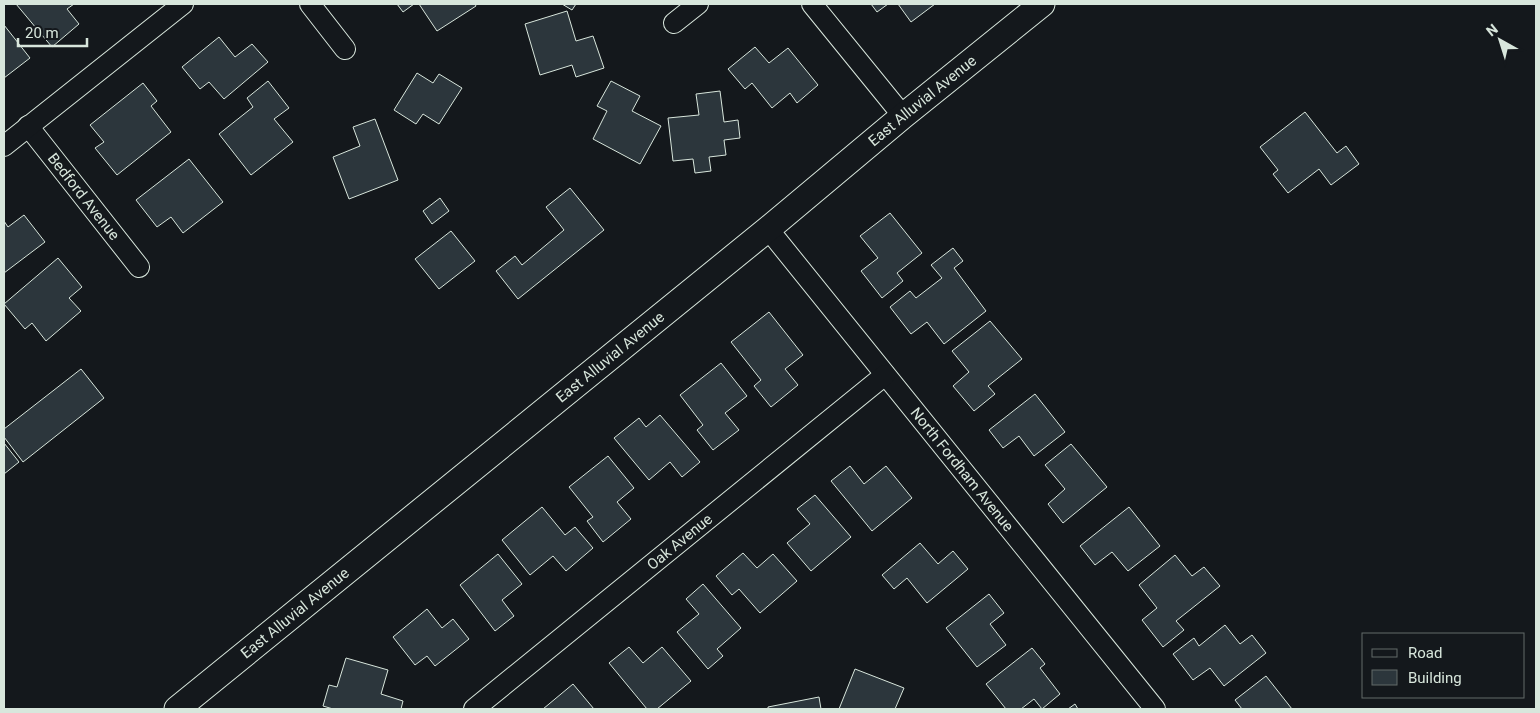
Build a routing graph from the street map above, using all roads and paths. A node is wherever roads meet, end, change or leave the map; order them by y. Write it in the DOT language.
graph roads {
  1 [pos="183,4"];
  2 [pos="310,4"];
  3 [pos="698,4"];
  4 [pos="812,4"];
  5 [pos="1042,4"];
  6 [pos="674,23"];
  7 [pos="345,48"];
  8 [pos="903,116"];
  9 [pos="28,126"];
  10 [pos="4,146"];
  11 [pos="768,229"];
  12 [pos="139,267"];
  13 [pos="885,375"];
  14 [pos="177,709"];
  15 [pos="474,709"];
  16 [pos="1156,709"];
  1 -- 9 [label="street"];
  2 -- 7 [label="street"];
  3 -- 6 [label="street"];
  4 -- 8 [label="street"];
  5 -- 8 [label="street, East Alluvial Avenue"];
  8 -- 11 [label="street, East Alluvial Avenue"];
  9 -- 10 [label="street"];
  9 -- 12 [label="street, Bedford Avenue"];
  11 -- 13 [label="street, North Fordham Avenue"];
  11 -- 14 [label="street, East Alluvial Avenue"];
  13 -- 15 [label="street, Oak Avenue"];
  13 -- 16 [label="street, North Fordham Avenue"];
}
